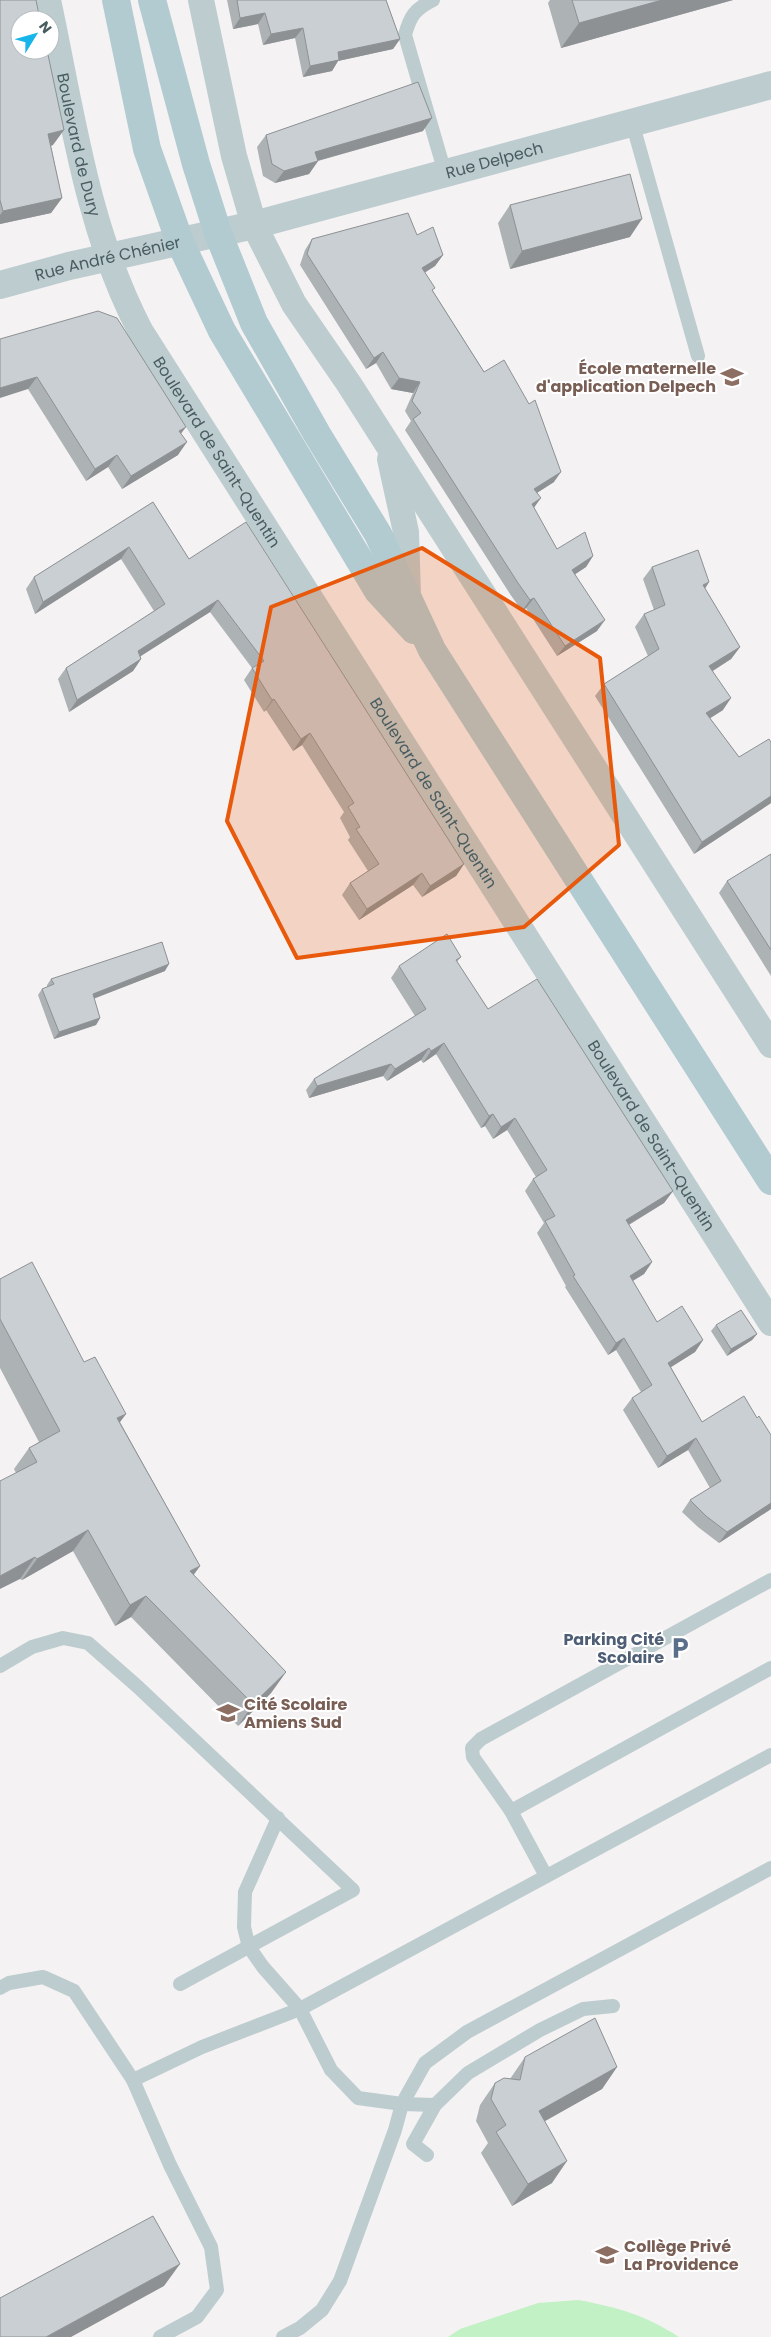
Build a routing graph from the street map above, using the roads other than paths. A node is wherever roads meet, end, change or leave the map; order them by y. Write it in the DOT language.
graph roads {
  1 [pos="48,0"];
  2 [pos="116,0"];
  3 [pos="152,0"];
  4 [pos="201,0"];
  5 [pos="433,0"];
  6 [pos="771,85"];
  7 [pos="632,122"];
  8 [pos="445,173"];
  9 [pos="254,226"];
  10 [pos="218,234"];
  11 [pos="180,242"];
  12 [pos="108,257"];
  13 [pos="0,285"];
  14 [pos="698,356"];
  15 [pos="387,443"];
  16 [pos="408,599"];
  17 [pos="432,650"];
  18 [pos="771,1045"];
  19 [pos="771,1181"];
  20 [pos="771,1323"];
  21 [pos="771,1580"];
  22 [pos="0,1666"];
  23 [pos="771,1668"];
  24 [pos="771,1755"];
  25 [pos="510,1811"];
  26 [pos="278,1818"];
  27 [pos="771,1868"];
  28 [pos="546,1876"];
  29 [pos="249,1947"];
  30 [pos="180,1984"];
  31 [pos="0,1988"];
  32 [pos="613,2006"];
  33 [pos="300,2009"];
  34 [pos="133,2080"];
  35 [pos="402,2104"];
  36 [pos="435,2106"];
  37 [pos="427,2155"];
  38 [pos="160,2337"];
  39 [pos="283,2337"];
  1 -- 12 [label="street, Boulevard de Dury"];
  2 -- 11 [label="main road"];
  3 -- 10 [label="main road"];
  4 -- 9 [label="street"];
  5 -- 8 [label="lane"];
  6 -- 7 [label="street, Rue Delpech"];
  7 -- 8 [label="street, Rue Delpech"];
  7 -- 14 [label="lane"];
  8 -- 9 [label="street, Rue Delpech"];
  9 -- 10 [label="street, Rue Delpech"];
  9 -- 15 [label="street"];
  10 -- 11 [label="street, Rue André Chénier"];
  10 -- 16 [label="main road"];
  11 -- 12 [label="street, Rue André Chénier"];
  11 -- 17 [label="main road"];
  12 -- 13 [label="street, Rue André Chénier"];
  12 -- 20 [label="street, Boulevard de Saint-Quentin"];
  15 -- 16 [label="street"];
  15 -- 18 [label="street"];
  16 -- 17 [label="main road"];
  17 -- 19 [label="main road"];
  21 -- 25 [label="lane"];
  22 -- 26 [label="lane"];
  23 -- 25 [label="lane"];
  24 -- 28 [label="lane"];
  25 -- 28 [label="lane"];
  26 -- 29 [label="lane"];
  26 -- 29 [label="lane"];
  27 -- 35 [label="lane"];
  28 -- 33 [label="lane"];
  29 -- 30 [label="lane"];
  29 -- 33 [label="lane"];
  31 -- 34 [label="lane"];
  32 -- 36 [label="lane"];
  33 -- 34 [label="lane"];
  33 -- 35 [label="lane"];
  34 -- 38 [label="lane"];
  35 -- 36 [label="lane"];
  35 -- 39 [label="lane"];
  36 -- 37 [label="lane"];
}
